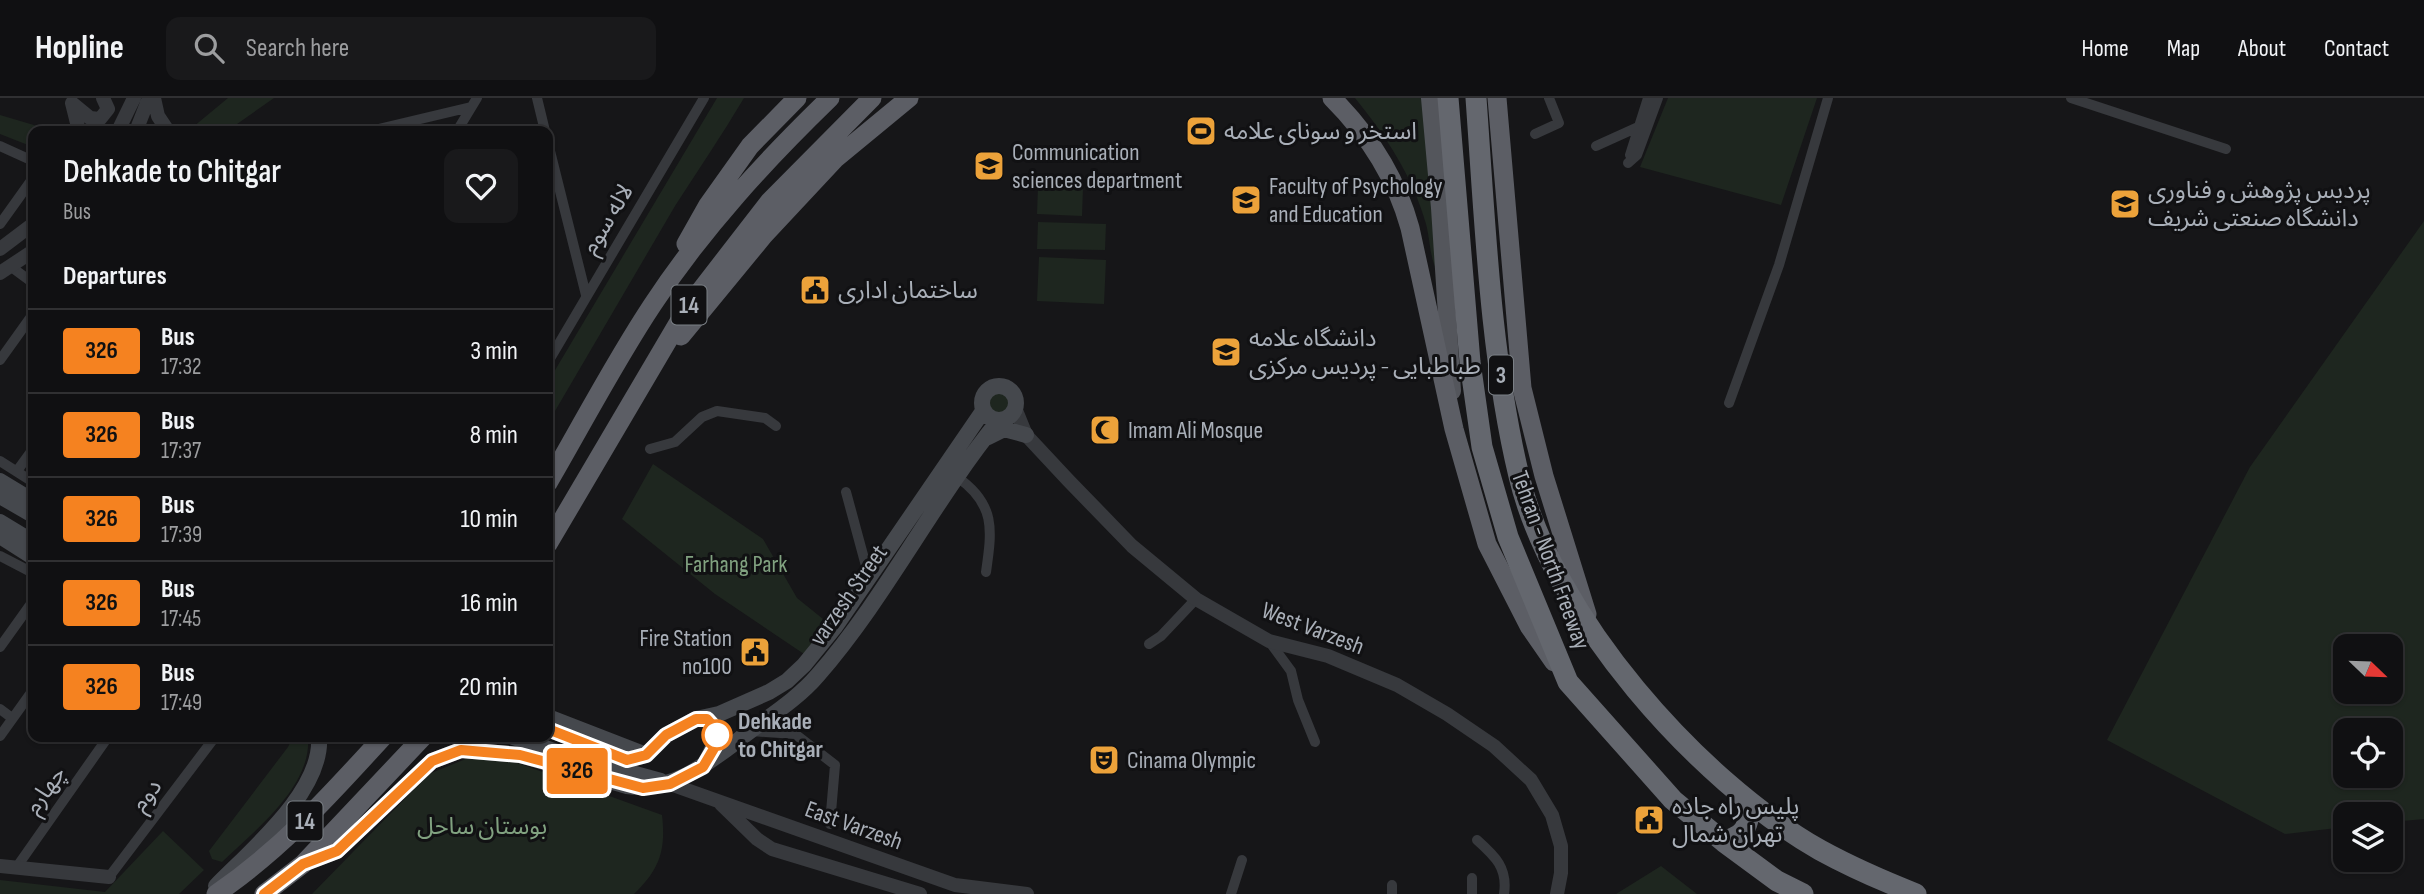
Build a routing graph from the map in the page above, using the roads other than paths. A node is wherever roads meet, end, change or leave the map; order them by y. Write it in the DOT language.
graph roads {
  1 [pos="103,98"];
  2 [pos="134,98"];
  3 [pos="152,98"];
  4 [pos="537,98"];
  5 [pos="704,98"];
  6 [pos="797,98"];
  7 [pos="830,98"];
  8 [pos="872,98"];
  9 [pos="908,98"];
  10 [pos="1332,98"];
  11 [pos="1430,98"];
  12 [pos="1448,98"];
  13 [pos="1476,98"];
  14 [pos="1497,98"];
  15 [pos="1549,98"];
  16 [pos="1648,98"];
  17 [pos="1658,98"];
  18 [pos="1828,98"];
  19 [pos="2071,98"];
  20 [pos="72,101"];
  21 [pos="474,103"];
  22 [pos="78,126"];
  23 [pos="120,126"];
  24 [pos="138,126"];
  25 [pos="165,126"];
  26 [pos="389,126"];
  27 [pos="460,126"];
  28 [pos="544,126"];
  29 [pos="1638,127"];
  30 [pos="1535,134"];
  31 [pos="0,146"];
  32 [pos="1596,146"];
  33 [pos="2226,149"];
  34 [pos="28,159"];
  35 [pos="553,163"];
  36 [pos="28,185"];
  37 [pos="0,224"];
  38 [pos="28,228"];
  39 [pos="3,245"];
  40 [pos="28,254"];
  41 [pos="5,270"];
  42 [pos="28,281"];
  43 [pos="586,295"];
  44 [pos="653,304"];
  45 [pos="28,321"];
  46 [pos="553,353"];
  47 [pos="0,360"];
  48 [pos="643,383"];
  49 [pos="1729,403"];
  50 [pos="1015,408"];
  51 [pos="983,411"];
  52 [pos="999,421"];
  53 [pos="776,426"];
  54 [pos="1454,429"];
  55 [pos="1026,435"];
  56 [pos="983,440"];
  57 [pos="650,449"];
  58 [pos="28,456"];
  59 [pos="0,461"];
  60 [pos="17,471"];
  61 [pos="553,474"];
  62 [pos="957,477"];
  63 [pos="28,479"];
  64 [pos="0,481"];
  65 [pos="846,492"];
  66 [pos="0,496"];
  67 [pos="28,498"];
  68 [pos="28,512"];
  69 [pos="0,522"];
  70 [pos="0,536"];
  71 [pos="553,536"];
  72 [pos="28,539"];
  73 [pos="28,554"];
  74 [pos="0,556"];
  75 [pos="28,570"];
  76 [pos="986,572"];
  77 [pos="869,577"];
  78 [pos="1196,599"];
  79 [pos="28,608"];
  80 [pos="1593,635"];
  81 [pos="1269,641"];
  82 [pos="1149,644"];
  83 [pos="0,647"];
  84 [pos="1568,682"];
  85 [pos="28,697"];
  86 [pos="741,704"];
  87 [pos="0,709"];
  88 [pos="12,719"];
  89 [pos="553,719"];
  90 [pos="696,719"];
  91 [pos="753,729"];
  92 [pos="553,732"];
  93 [pos="0,736"];
  94 [pos="104,742"];
  95 [pos="211,742"];
  96 [pos="320,742"];
  97 [pos="378,742"];
  98 [pos="418,742"];
  99 [pos="528,742"];
  100 [pos="1315,742"];
  101 [pos="646,755"];
  102 [pos="703,767"];
  103 [pos="670,784"];
  104 [pos="718,801"];
  105 [pos="1752,804"];
  106 [pos="830,824"];
  107 [pos="1477,840"];
  108 [pos="1724,842"];
  109 [pos="1242,860"];
  110 [pos="303,864"];
  111 [pos="0,866"];
  112 [pos="16,868"];
  113 [pos="109,877"];
  114 [pos="1472,878"];
  115 [pos="209,894"];
  116 [pos="216,894"];
  117 [pos="264,894"];
  118 [pos="920,894"];
  119 [pos="1027,894"];
  120 [pos="1231,894"];
  121 [pos="1472,894"];
  122 [pos="1504,894"];
  123 [pos="1557,894"];
  124 [pos="1803,894"];
  125 [pos="1916,894"];
  1 -- 20 [label="street"];
  2 -- 23 [label="street"];
  3 -- 24 [label="street"];
  3 -- 25 [label="street"];
  4 -- 28 [label="street"];
  5 -- 43 [label="street, لاله سوم"];
  6 -- 44 [label="highway"];
  7 -- 44 [label="highway, 14"];
  8 -- 48 [label="highway, 14"];
  9 -- 48 [label="highway"];
  10 -- 54 [label="highway"];
  11 -- 54 [label="main road"];
  12 -- 84 [label="highway, Tehran - North Freeway / 3"];
  13 -- 80 [label="highway, Tehran - North Freeway / 3"];
  14 -- 80 [label="highway"];
  15 -- 30 [label="street"];
  16 -- 29 [label="street"];
  17 -- 29 [label="street"];
  18 -- 49 [label="street"];
  19 -- 33 [label="street"];
  20 -- 22 [label="street"];
  21 -- 26 [label="street"];
  21 -- 27 [label="street"];
  29 -- 32 [label="street"];
  31 -- 34 [label="street"];
  35 -- 43 [label="street"];
  36 -- 37 [label="street"];
  38 -- 39 [label="street"];
  40 -- 41 [label="street"];
  41 -- 42 [label="street"];
  43 -- 46 [label="street, لاله سوم"];
  44 -- 61 [label="highway, 14"];
  45 -- 47 [label="street"];
  48 -- 71 [label="highway, 14"];
  50 -- 51 [label="main road"];
  50 -- 52 [label="main road"];
  50 -- 55 [label="street, West Varzesh"];
  51 -- 52 [label="main road"];
  51 -- 77 [label="main road, varzesh Street"];
  52 -- 56 [label="main road, varzesh Street"];
  53 -- 57 [label="street"];
  54 -- 84 [label="highway"];
  55 -- 56 [label="main road"];
  55 -- 78 [label="street, West Varzesh"];
  56 -- 62 [label="main road, varzesh Street"];
  58 -- 60 [label="street"];
  59 -- 60 [label="street"];
  60 -- 63 [label="street"];
  62 -- 76 [label="street"];
  62 -- 91 [label="main road, varzesh Street"];
  64 -- 67 [label="main road"];
  65 -- 77 [label="street"];
  66 -- 68 [label="main road"];
  69 -- 72 [label="main road"];
  70 -- 73 [label="main road"];
  74 -- 75 [label="street"];
  77 -- 86 [label="main road, varzesh Street"];
  78 -- 81 [label="street, West Varzesh"];
  78 -- 82 [label="street"];
  79 -- 83 [label="street"];
  80 -- 105 [label="highway, Tehran - North Freeway / 3"];
  81 -- 100 [label="street"];
  81 -- 123 [label="street, West Varzesh"];
  84 -- 108 [label="highway, Tehran - North Freeway / 3"];
  85 -- 88 [label="street"];
  86 -- 90 [label="main road, varzesh Street"];
  86 -- 91 [label="main road"];
  87 -- 88 [label="street"];
  88 -- 93 [label="street"];
  89 -- 101 [label="main road"];
  90 -- 101 [label="main road, varzesh Street"];
  90 -- 102 [label="main road"];
  91 -- 102 [label="main road, varzesh Street"];
  91 -- 106 [label="street"];
  92 -- 101 [label="main road"];
  94 -- 112 [label="street, چهارم"];
  95 -- 113 [label="street, دوم"];
  96 -- 115 [label="main road"];
  97 -- 116 [label="highway, 14"];
  98 -- 110 [label="highway, 14"];
  99 -- 103 [label="main road"];
  102 -- 103 [label="main road, varzesh Street"];
  103 -- 104 [label="street, East Varzesh"];
  103 -- 110 [label="main road"];
  104 -- 118 [label="street"];
  104 -- 119 [label="street, East Varzesh"];
  105 -- 108 [label="highway"];
  105 -- 125 [label="highway, Tehran - North Freeway / 3"];
  107 -- 122 [label="street"];
  108 -- 124 [label="highway, Tehran - North Freeway / 3"];
  109 -- 120 [label="street"];
  110 -- 117 [label="highway, 14"];
  111 -- 112 [label="street"];
  112 -- 113 [label="street"];
  114 -- 121 [label="street"];
}
